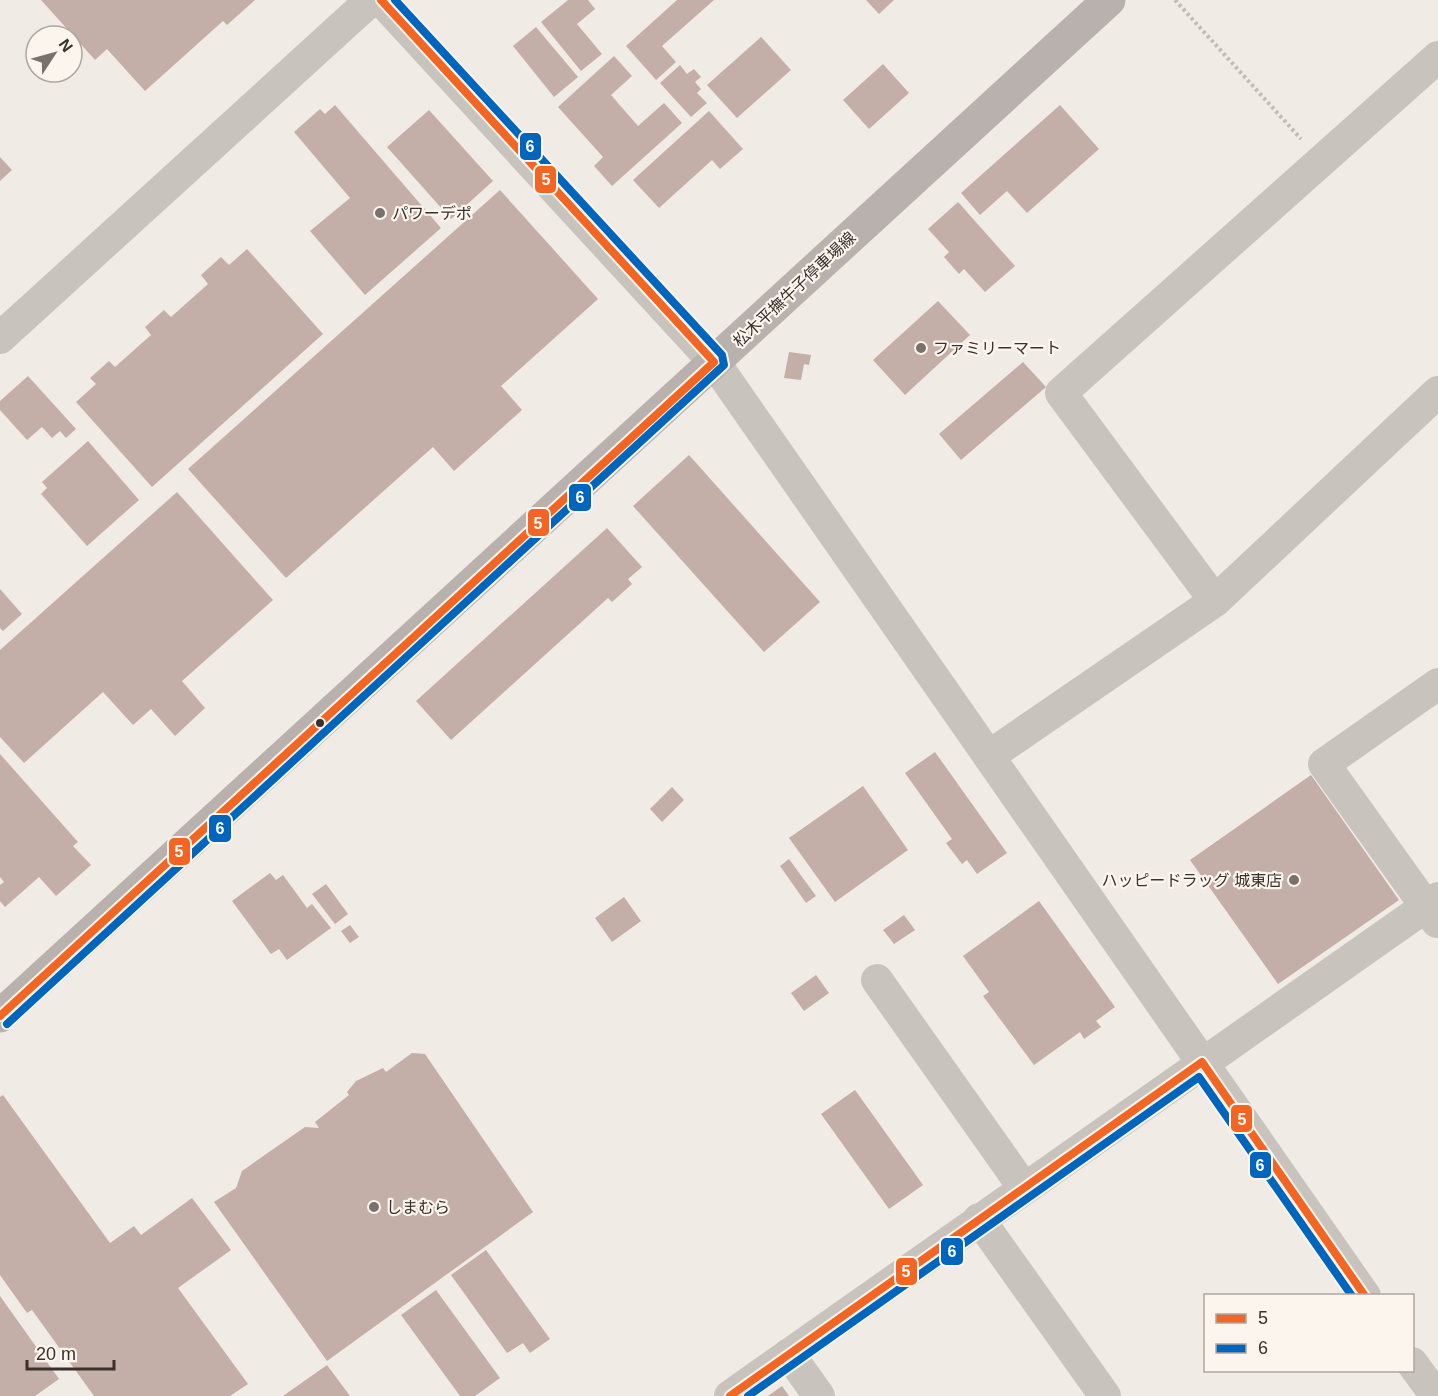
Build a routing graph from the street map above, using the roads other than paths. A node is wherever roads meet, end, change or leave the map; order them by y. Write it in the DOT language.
graph roads {
  1 [pos="371,0"];
  2 [pos="381,0"];
  3 [pos="1109,0"];
  4 [pos="1438,57"];
  5 [pos="0,338"];
  6 [pos="714,362"];
  7 [pos="1438,392"];
  8 [pos="1215,601"];
  9 [pos="1438,684"];
  10 [pos="989,756"];
  11 [pos="1434,909"];
  12 [pos="877,980"];
  13 [pos="0,1016"];
  14 [pos="1202,1062"];
  15 [pos="1024,1188"];
  16 [pos="979,1219"];
  17 [pos="1364,1294"];
  18 [pos="789,1354"];
  19 [pos="1414,1364"];
  20 [pos="730,1396"];
  21 [pos="819,1396"];
  22 [pos="1106,1396"];
  23 [pos="1436,1396"];
  1 -- 5 [label="street"];
  2 -- 6 [label="street"];
  3 -- 6 [label="main road, 松木平撫牛子停車場線"];
  4 -- 8 [label="street"];
  6 -- 10 [label="street"];
  6 -- 13 [label="main road, 松木平撫牛子停車場線"];
  7 -- 8 [label="street"];
  8 -- 10 [label="street"];
  9 -- 11 [label="street"];
  10 -- 14 [label="street"];
  11 -- 14 [label="street"];
  12 -- 15 [label="street"];
  14 -- 15 [label="street"];
  14 -- 17 [label="street"];
  15 -- 16 [label="street"];
  16 -- 18 [label="street"];
  16 -- 22 [label="street"];
  18 -- 20 [label="street"];
  18 -- 21 [label="street"];
  19 -- 23 [label="street"];
}
